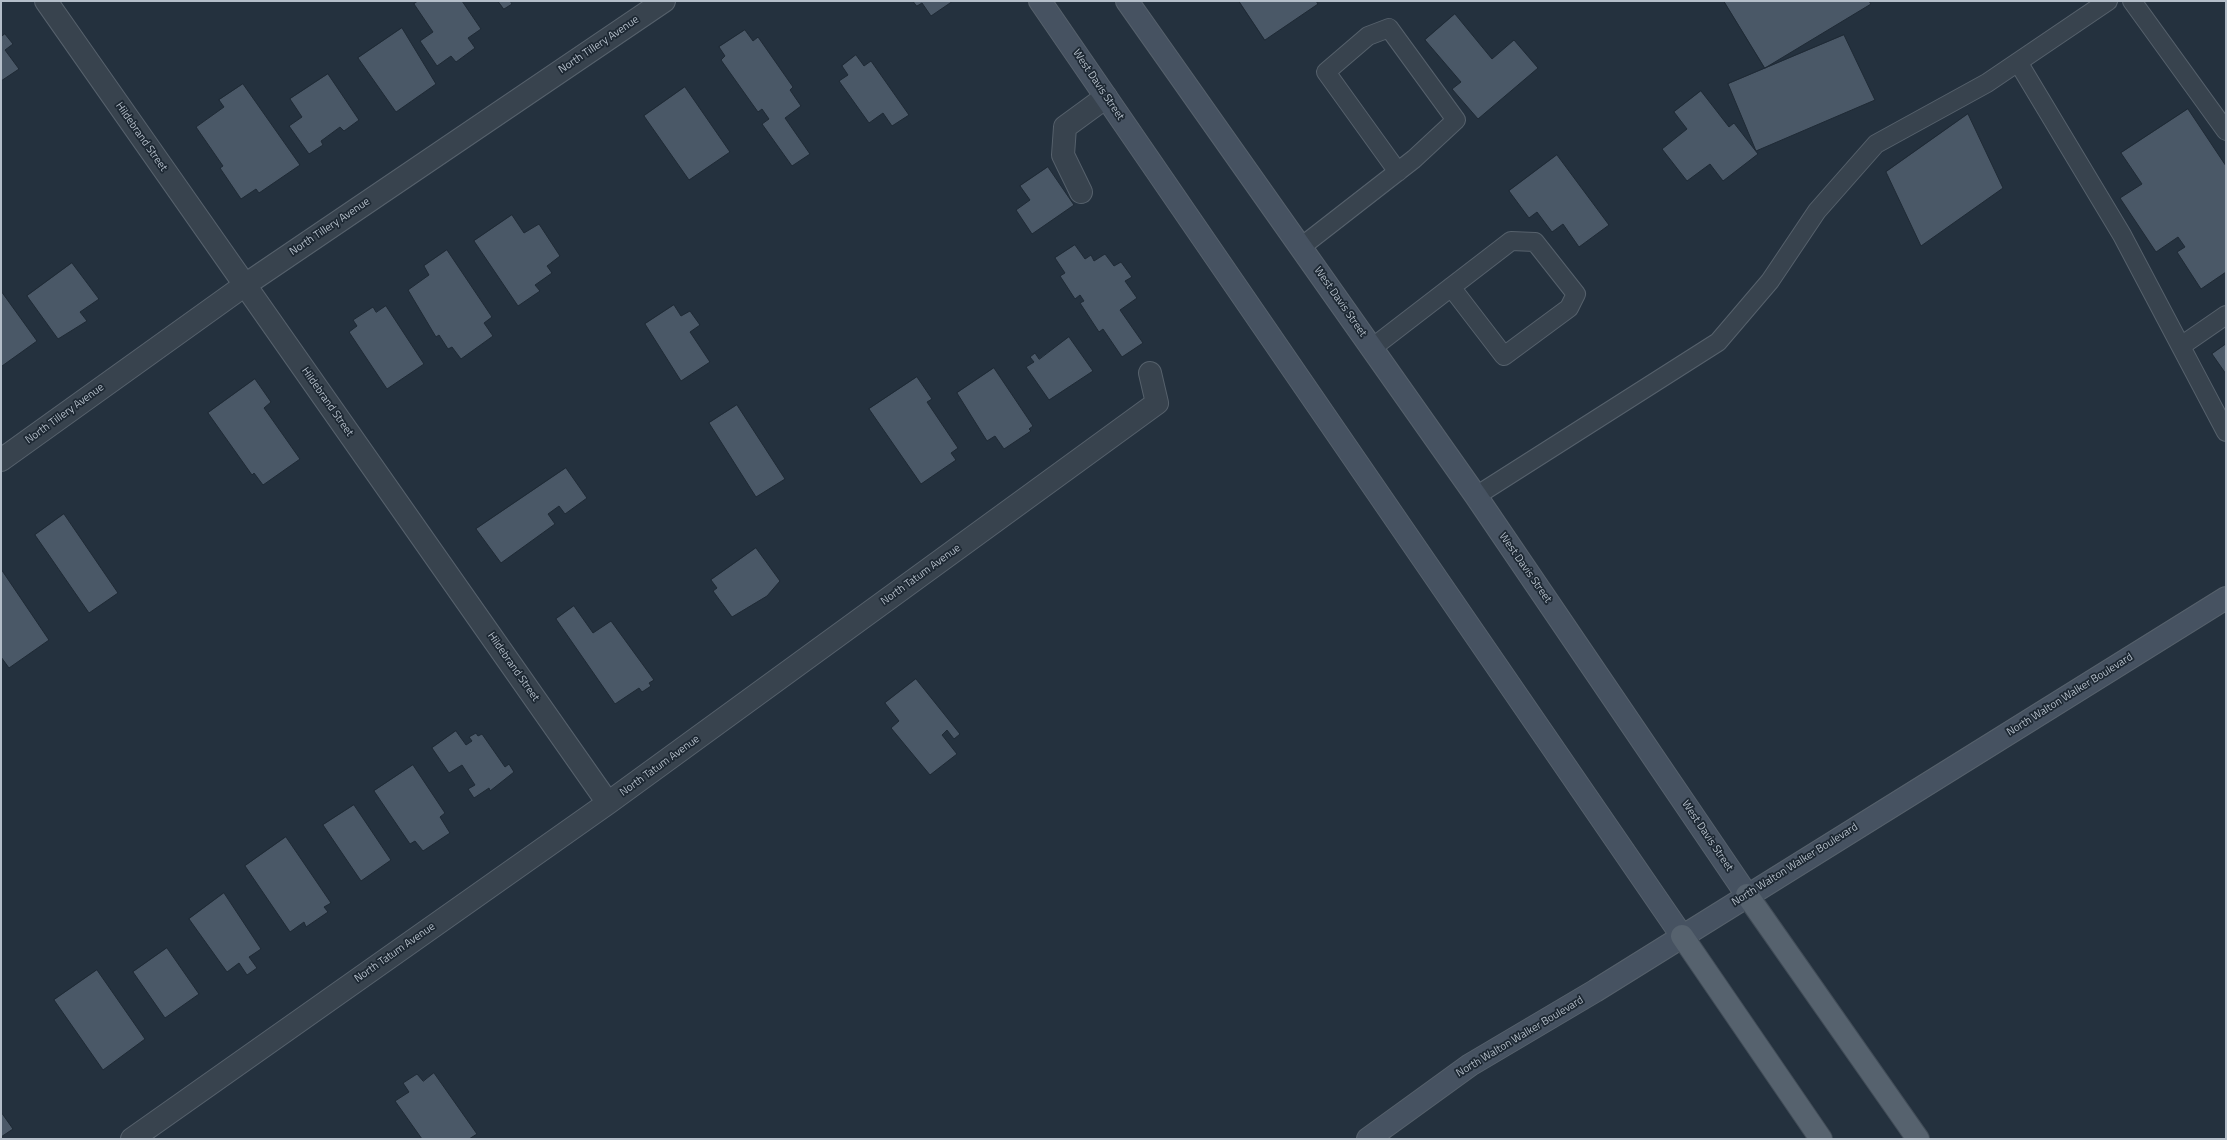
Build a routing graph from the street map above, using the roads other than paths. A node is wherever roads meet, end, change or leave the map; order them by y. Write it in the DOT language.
graph roads {
  1 [pos="46,1"];
  2 [pos="664,1"];
  3 [pos="1040,1"];
  4 [pos="1127,1"];
  5 [pos="2108,1"];
  6 [pos="2132,1"];
  7 [pos="2018,62"];
  8 [pos="1106,97"];
  9 [pos="2226,131"];
  10 [pos="1398,172"];
  11 [pos="1080,192"];
  12 [pos="1301,247"];
  13 [pos="245,285"];
  14 [pos="1451,287"];
  15 [pos="2226,315"];
  16 [pos="2181,346"];
  17 [pos="1372,348"];
  18 [pos="1150,373"];
  19 [pos="2226,432"];
  20 [pos="1,460"];
  21 [pos="1476,496"];
  22 [pos="2226,598"];
  23 [pos="608,803"];
  24 [pos="1747,895"];
  25 [pos="1682,936"];
  26 [pos="132,1139"];
  27 [pos="1368,1139"];
  28 [pos="1821,1139"];
  29 [pos="1918,1139"];
  1 -- 13 [label="street, Hildebrand Street"];
  2 -- 13 [label="street, North Tillery Avenue"];
  3 -- 8 [label="main road, West Davis Street"];
  4 -- 12 [label="main road, West Davis Street"];
  5 -- 7 [label="lane"];
  6 -- 9 [label="lane"];
  7 -- 16 [label="lane"];
  7 -- 21 [label="lane"];
  8 -- 11 [label="street"];
  8 -- 25 [label="main road, West Davis Street"];
  10 -- 10 [label="lane"];
  10 -- 12 [label="lane"];
  12 -- 17 [label="main road, West Davis Street"];
  13 -- 20 [label="street, North Tillery Avenue"];
  13 -- 23 [label="street, Hildebrand Street"];
  14 -- 14 [label="lane"];
  14 -- 17 [label="lane"];
  15 -- 16 [label="lane"];
  16 -- 19 [label="lane"];
  17 -- 21 [label="main road, West Davis Street"];
  18 -- 23 [label="street, North Tatum Avenue"];
  21 -- 24 [label="main road, West Davis Street"];
  22 -- 24 [label="main road, North Walton Walker Boulevard"];
  23 -- 26 [label="street, North Tatum Avenue"];
  24 -- 25 [label="main road, North Walton Walker Boulevard"];
  24 -- 29 [label="main road, West Davis Street"];
  25 -- 27 [label="main road, North Walton Walker Boulevard"];
  25 -- 28 [label="main road, West Davis Street"];
}
